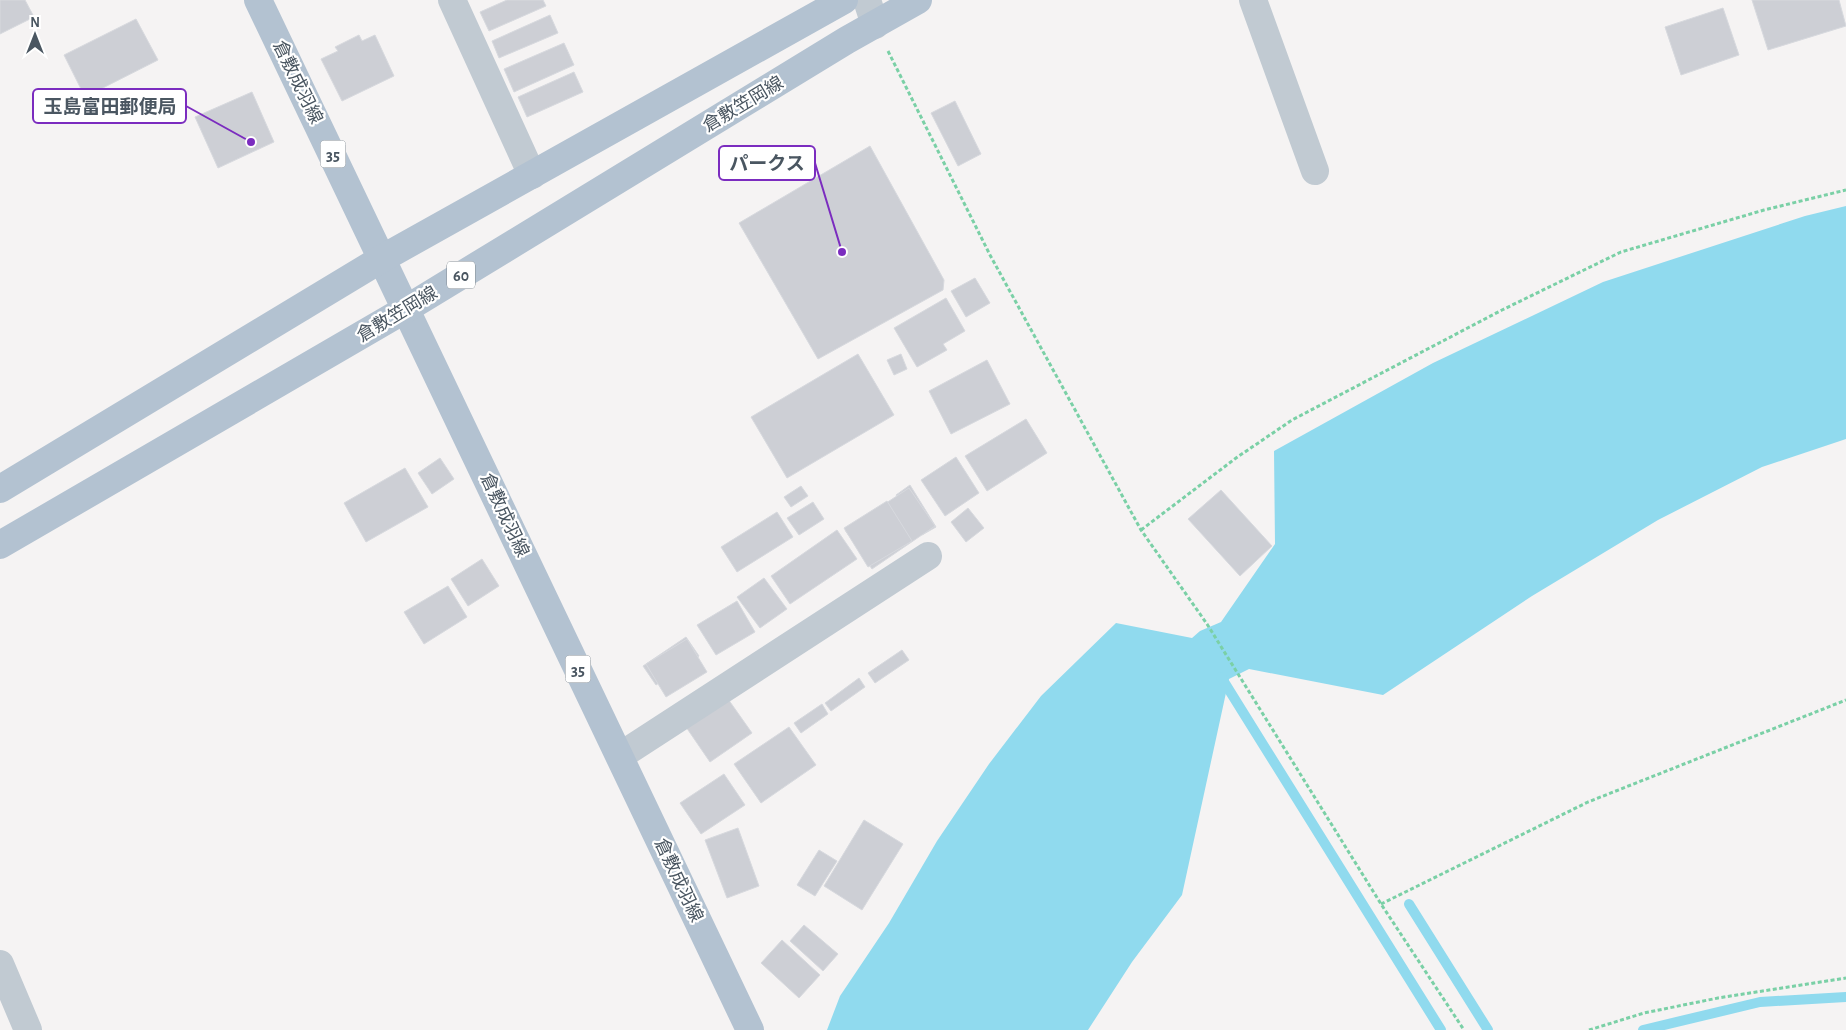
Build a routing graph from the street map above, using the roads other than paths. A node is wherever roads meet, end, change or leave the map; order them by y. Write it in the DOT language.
graph roads {
  1 [pos="258,0"];
  2 [pos="452,0"];
  3 [pos="844,0"];
  4 [pos="867,0"];
  5 [pos="918,0"];
  6 [pos="1253,0"];
  7 [pos="875,25"];
  8 [pos="1315,171"];
  9 [pos="532,175"];
  10 [pos="383,258"];
  11 [pos="406,309"];
  12 [pos="0,489"];
  13 [pos="0,545"];
  14 [pos="928,556"];
  15 [pos="620,756"];
  16 [pos="0,964"];
  17 [pos="28,1030"];
  18 [pos="750,1030"];
  1 -- 10 [label="main road, 倉敷成羽線 / 35"];
  2 -- 9 [label="street"];
  3 -- 9 [label="main road"];
  4 -- 7 [label="street"];
  5 -- 7 [label="main road, 倉敷笠岡線 / 60"];
  6 -- 8 [label="street"];
  7 -- 11 [label="main road, 倉敷笠岡線 / 60"];
  9 -- 10 [label="main road"];
  10 -- 11 [label="main road, 倉敷成羽線 / 35"];
  10 -- 12 [label="main road"];
  11 -- 13 [label="main road, 倉敷笠岡線 / 60"];
  11 -- 15 [label="main road, 倉敷成羽線 / 35"];
  14 -- 15 [label="street"];
  15 -- 18 [label="main road, 倉敷成羽線 / 35"];
  16 -- 17 [label="street"];
}
